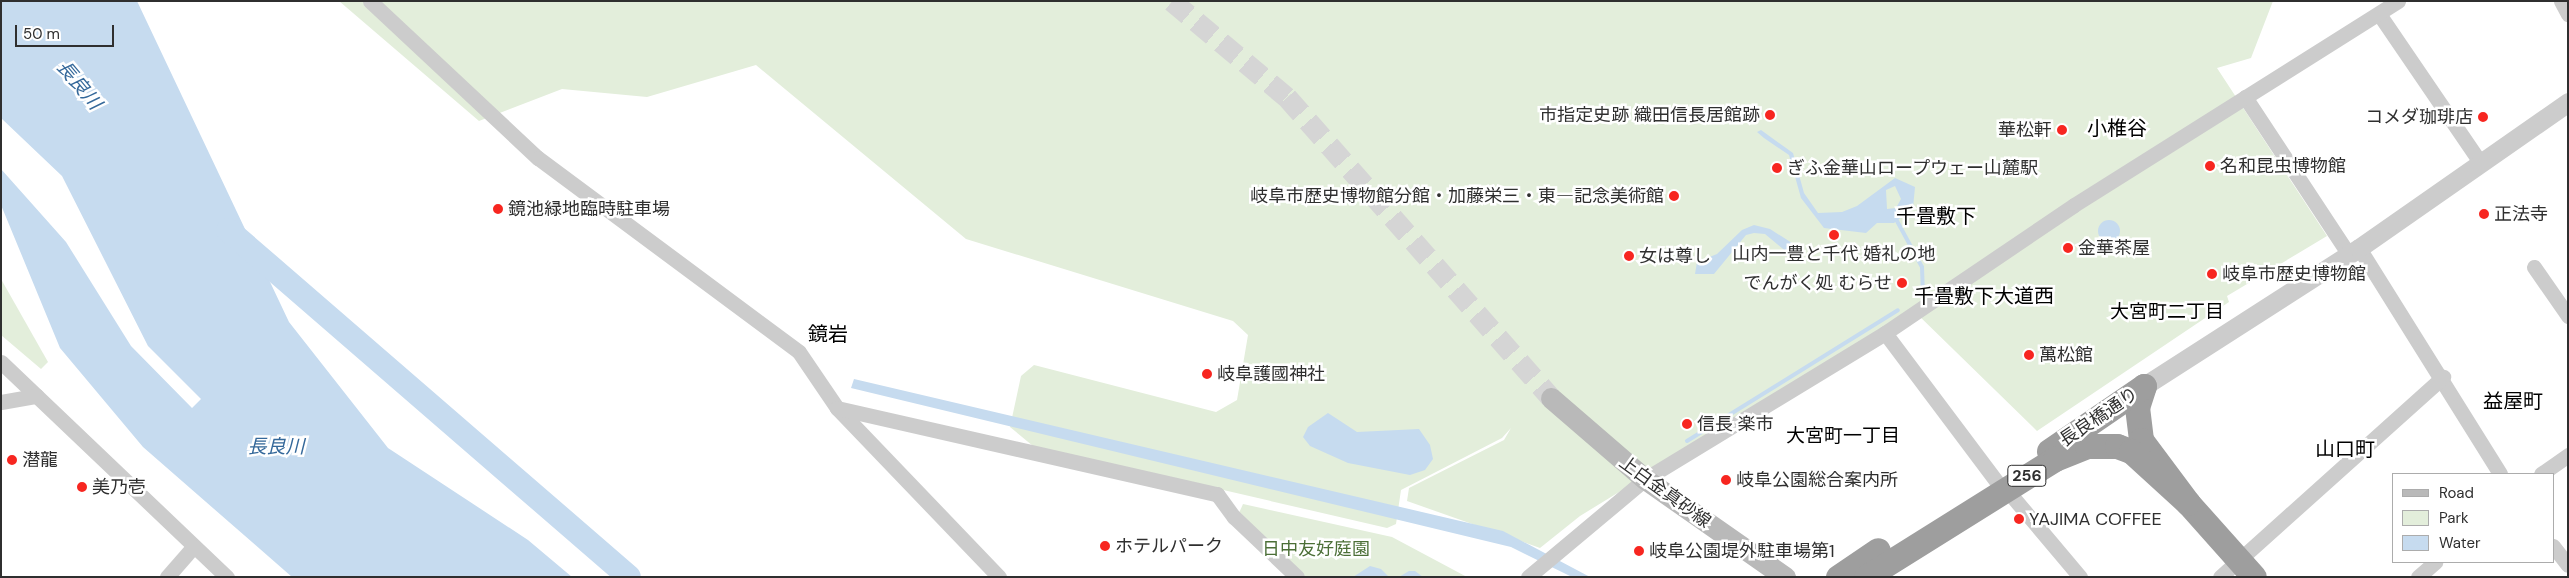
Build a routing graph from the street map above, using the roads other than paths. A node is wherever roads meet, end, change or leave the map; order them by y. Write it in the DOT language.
graph roads {
  1 [pos="370,1"];
  2 [pos="2398,1"];
  3 [pos="2561,1"];
  4 [pos="2379,14"];
  5 [pos="2568,14"];
  6 [pos="2245,97"];
  7 [pos="2568,102"];
  8 [pos="2480,162"];
  9 [pos="2353,250"];
  10 [pos="2534,267"];
  11 [pos="2568,316"];
  12 [pos="1885,333"];
  13 [pos="1,362"];
  14 [pos="2443,377"];
  15 [pos="2144,386"];
  16 [pos="36,396"];
  17 [pos="1551,398"];
  18 [pos="1,402"];
  19 [pos="837,408"];
  20 [pos="2568,455"];
  21 [pos="2499,473"];
  22 [pos="2542,473"];
  23 [pos="1645,479"];
  24 [pos="2001,485"];
  25 [pos="2188,503"];
  26 [pos="2554,547"];
  27 [pos="193,548"];
  28 [pos="2434,563"];
  29 [pos="2568,564"];
  30 [pos="2246,568"];
  31 [pos="167,577"];
  32 [pos="227,577"];
  33 [pos="999,577"];
  34 [pos="1297,577"];
  35 [pos="1528,577"];
  36 [pos="1785,577"];
  37 [pos="1838,577"];
  38 [pos="1866,577"];
  39 [pos="2080,577"];
  40 [pos="2220,577"];
  41 [pos="2418,577"];
  1 -- 19 [label="street"];
  2 -- 4 [label="street"];
  3 -- 5 [label="street"];
  4 -- 6 [label="street"];
  4 -- 8 [label="street"];
  6 -- 9 [label="street"];
  6 -- 12 [label="street"];
  7 -- 8 [label="street"];
  8 -- 9 [label="street"];
  9 -- 14 [label="street"];
  9 -- 15 [label="street"];
  10 -- 11 [label="street"];
  12 -- 23 [label="street"];
  12 -- 24 [label="street"];
  13 -- 16 [label="street"];
  14 -- 21 [label="street"];
  14 -- 30 [label="street"];
  15 -- 24 [label="highway, 長良橋通り / 256"];
  15 -- 25 [label="highway, 長良橋通り / 256"];
  16 -- 18 [label="street"];
  16 -- 27 [label="street"];
  17 -- 23 [label="main road, 上白金真砂線"];
  19 -- 33 [label="street"];
  19 -- 34 [label="street"];
  20 -- 22 [label="street"];
  23 -- 35 [label="street"];
  23 -- 36 [label="main road, 上白金真砂線"];
  24 -- 25 [label="highway, 長良橋通り / 256"];
  24 -- 37 [label="highway, 長良橋通り / 256"];
  24 -- 38 [label="highway, 長良橋通り / 256"];
  24 -- 39 [label="street"];
  25 -- 30 [label="highway, 長良橋通り / 256"];
  26 -- 29 [label="street"];
  27 -- 31 [label="street"];
  27 -- 32 [label="street"];
  28 -- 41 [label="street"];
  30 -- 40 [label="street"];
}
